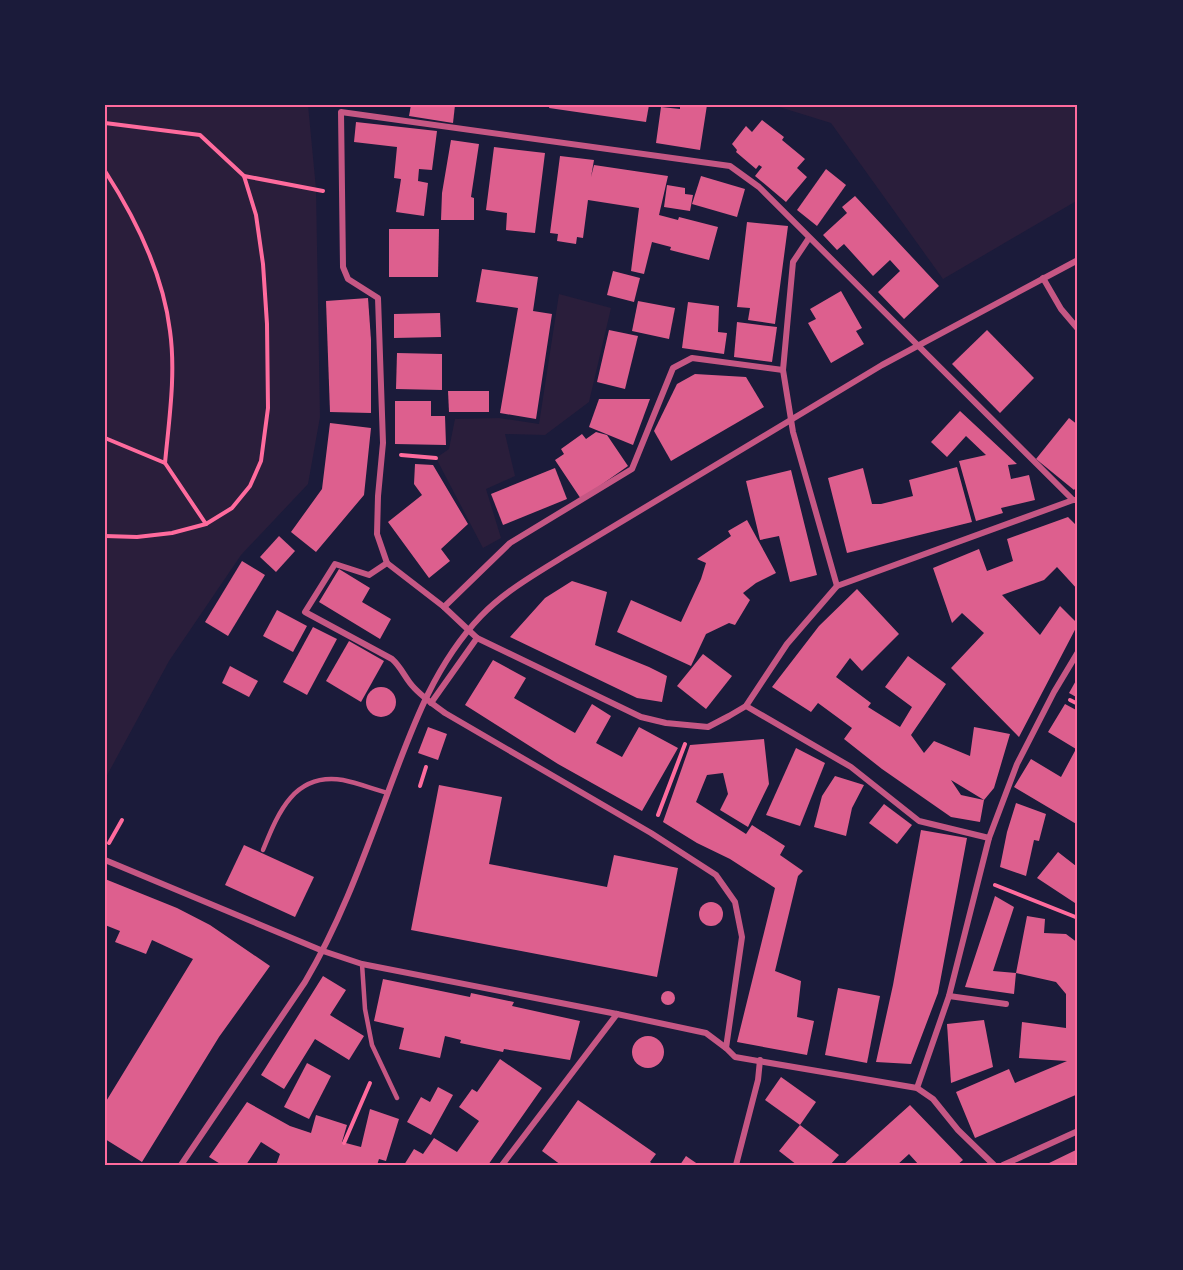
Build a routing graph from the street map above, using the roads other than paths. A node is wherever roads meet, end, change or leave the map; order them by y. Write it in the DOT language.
graph roads {
  1 [pos="809,238"];
  2 [pos="1078,261"];
  3 [pos="1043,278"];
  4 [pos="1078,329"];
  5 [pos="783,370"];
  6 [pos="1075,500"];
  7 [pos="387,563"];
  8 [pos="837,586"];
  9 [pos="444,607"];
  10 [pos="477,638"];
  11 [pos="1078,652"];
  12 [pos="431,704"];
  13 [pos="746,706"];
  14 [pos="388,793"];
  15 [pos="989,838"];
  16 [pos="263,850"];
  17 [pos="105,860"];
  18 [pos="323,951"];
  19 [pos="362,964"];
  20 [pos="949,996"];
  21 [pos="1006,1004"];
  22 [pos="617,1014"];
  23 [pos="726,1048"];
  24 [pos="760,1060"];
  25 [pos="916,1088"];
  26 [pos="397,1098"];
  27 [pos="1078,1131"];
  28 [pos="182,1165"];
  29 [pos="502,1165"];
  30 [pos="736,1165"];
  31 [pos="994,1165"];
  32 [pos="1003,1165"];
  1 -- 5 [label="street"];
  1 -- 6 [label="street"];
  1 -- 7 [label="street"];
  2 -- 3 [label="street"];
  3 -- 4 [label="street"];
  3 -- 14 [label="street"];
  5 -- 8 [label="street"];
  5 -- 9 [label="street"];
  6 -- 8 [label="street"];
  7 -- 9 [label="street"];
  7 -- 12 [label="street"];
  8 -- 13 [label="street"];
  9 -- 10 [label="street"];
  10 -- 12 [label="street"];
  10 -- 13 [label="street"];
  11 -- 15 [label="street"];
  12 -- 23 [label="street"];
  13 -- 15 [label="street"];
  14 -- 16 [label="lane"];
  14 -- 18 [label="street"];
  15 -- 20 [label="street"];
  17 -- 18 [label="street"];
  18 -- 19 [label="street"];
  18 -- 28 [label="street"];
  19 -- 22 [label="street"];
  19 -- 26 [label="lane"];
  20 -- 21 [label="street"];
  20 -- 25 [label="street"];
  22 -- 23 [label="street"];
  22 -- 29 [label="street"];
  23 -- 24 [label="street"];
  24 -- 25 [label="street"];
  24 -- 30 [label="street"];
  25 -- 31 [label="street"];
  27 -- 32 [label="street"];
}
